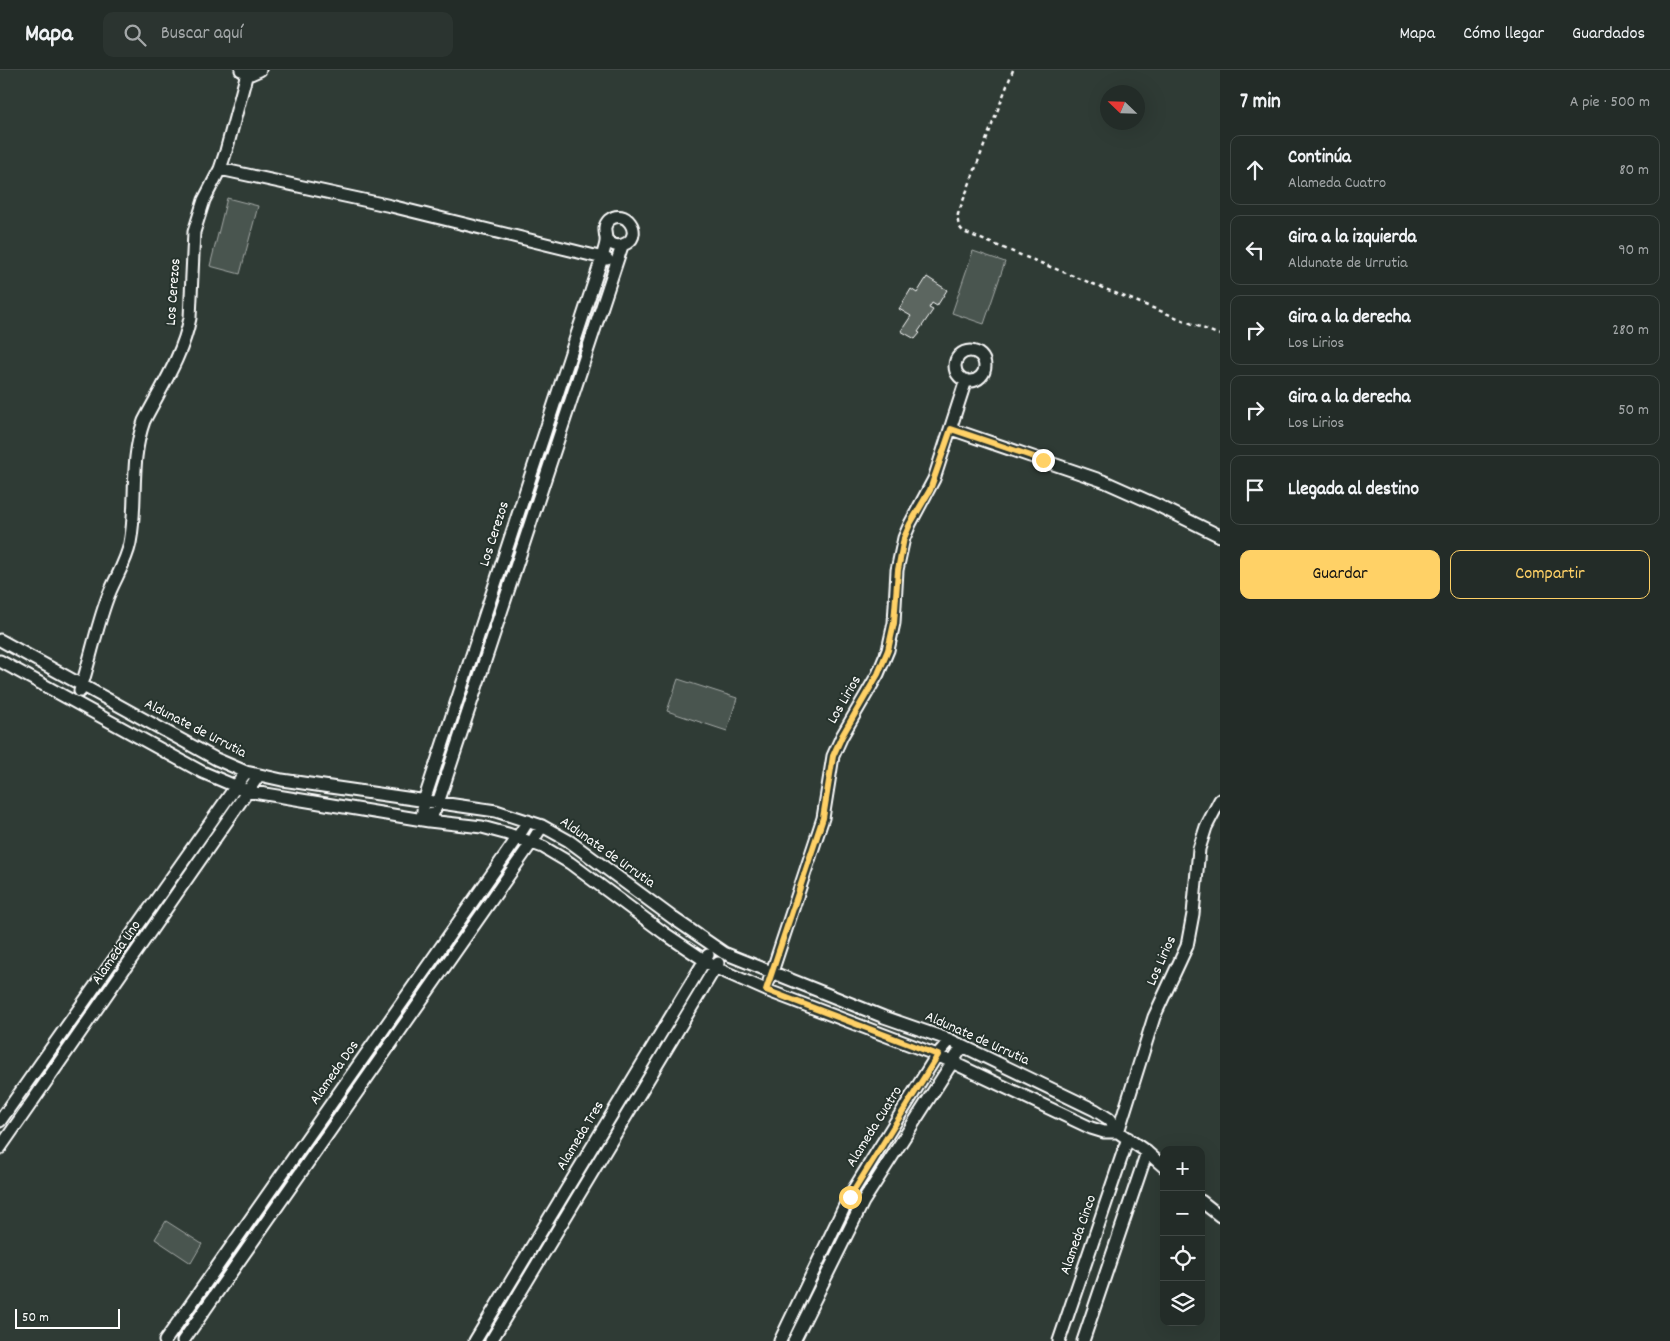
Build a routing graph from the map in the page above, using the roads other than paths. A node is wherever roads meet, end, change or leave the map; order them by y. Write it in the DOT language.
graph roads {
  1 [pos="260,70"];
  2 [pos="244,72"];
  3 [pos="220,169"];
  4 [pos="606,238"];
  5 [pos="622,246"];
  6 [pos="602,258"];
  7 [pos="616,262"];
  8 [pos="966,380"];
  9 [pos="951,429"];
  10 [pos="1220,536"];
  11 [pos="0,640"];
  12 [pos="0,661"];
  13 [pos="82,686"];
  14 [pos="76,702"];
  15 [pos="246,772"];
  16 [pos="259,775"];
  17 [pos="235,787"];
  18 [pos="247,791"];
  19 [pos="1220,800"];
  20 [pos="424,801"];
  21 [pos="438,803"];
  22 [pos="425,820"];
  23 [pos="528,820"];
  24 [pos="542,826"];
  25 [pos="518,838"];
  26 [pos="532,842"];
  27 [pos="713,947"];
  28 [pos="724,953"];
  29 [pos="704,961"];
  30 [pos="716,968"];
  31 [pos="772,974"];
  32 [pos="766,990"];
  33 [pos="950,1040"];
  34 [pos="962,1047"];
  35 [pos="938,1055"];
  36 [pos="952,1062"];
  37 [pos="0,1121"];
  38 [pos="1118,1132"];
  39 [pos="1128,1138"];
  40 [pos="0,1148"];
  41 [pos="1148,1152"];
  42 [pos="1160,1163"];
  43 [pos="1205,1204"];
  44 [pos="1220,1216"];
  45 [pos="165,1341"];
  46 [pos="183,1341"];
  47 [pos="475,1341"];
  48 [pos="492,1341"];
  49 [pos="780,1341"];
  50 [pos="794,1341"];
  51 [pos="1059,1341"];
  52 [pos="1083,1341"];
  1 -- 2 [label="street, Los Cerezos"];
  2 -- 3 [label="street, Los Cerezos"];
  3 -- 6 [label="street"];
  3 -- 13 [label="street, Los Cerezos"];
  4 -- 5 [label="street"];
  4 -- 5 [label="street, Los Cerezos"];
  4 -- 6 [label="street, Los Cerezos"];
  5 -- 7 [label="street, Los Cerezos"];
  6 -- 7 [label="street"];
  6 -- 20 [label="street, Los Cerezos"];
  7 -- 21 [label="street, Los Cerezos"];
  8 -- 9 [label="street, Los Lirios"];
  9 -- 10 [label="street"];
  9 -- 31 [label="street, Los Lirios"];
  11 -- 13 [label="street, Aldunate de Urrutia"];
  12 -- 14 [label="street, Aldunate de Urrutia"];
  13 -- 14 [label="street, Los Cerezos"];
  13 -- 15 [label="street, Aldunate de Urrutia"];
  14 -- 17 [label="street, Aldunate de Urrutia"];
  15 -- 16 [label="street, Aldunate de Urrutia"];
  15 -- 17 [label="street, Alameda Uno"];
  16 -- 18 [label="street, Alameda Uno"];
  16 -- 20 [label="street, Aldunate de Urrutia"];
  17 -- 18 [label="street, Aldunate de Urrutia"];
  17 -- 37 [label="street, Alameda Uno"];
  18 -- 22 [label="street, Aldunate de Urrutia"];
  18 -- 40 [label="street, Alameda Uno"];
  19 -- 38 [label="street, Los Lirios"];
  20 -- 21 [label="street, Aldunate de Urrutia"];
  20 -- 22 [label="street, Los Cerezos"];
  21 -- 22 [label="street, Los Cerezos"];
  21 -- 23 [label="street, Aldunate de Urrutia"];
  22 -- 25 [label="street, Aldunate de Urrutia"];
  23 -- 24 [label="street, Aldunate de Urrutia"];
  23 -- 25 [label="street, Alameda Dos"];
  24 -- 26 [label="street, Alameda Dos"];
  24 -- 27 [label="street, Aldunate de Urrutia"];
  25 -- 26 [label="street, Aldunate de Urrutia"];
  25 -- 45 [label="street, Alameda Dos"];
  26 -- 29 [label="street, Aldunate de Urrutia"];
  26 -- 46 [label="street, Alameda Dos"];
  27 -- 28 [label="street, Aldunate de Urrutia"];
  27 -- 29 [label="street, Alameda Tres"];
  28 -- 30 [label="street, Alameda Tres"];
  28 -- 31 [label="street, Aldunate de Urrutia"];
  29 -- 30 [label="street, Aldunate de Urrutia"];
  29 -- 47 [label="street, Alameda Tres"];
  30 -- 32 [label="street, Aldunate de Urrutia"];
  30 -- 48 [label="street, Alameda Tres"];
  31 -- 32 [label="street, Los Lirios"];
  31 -- 33 [label="street, Aldunate de Urrutia"];
  32 -- 35 [label="street, Aldunate de Urrutia"];
  33 -- 34 [label="street, Aldunate de Urrutia"];
  33 -- 35 [label="street, Alameda Cuatro"];
  34 -- 36 [label="street, Alameda Cuatro"];
  34 -- 38 [label="street, Aldunate de Urrutia"];
  35 -- 36 [label="street, Aldunate de Urrutia"];
  35 -- 49 [label="street, Alameda Cuatro"];
  36 -- 38 [label="street, Aldunate de Urrutia"];
  36 -- 50 [label="street, Alameda Cuatro"];
  38 -- 39 [label="street, Aldunate de Urrutia"];
  39 -- 41 [label="street, Aldunate de Urrutia"];
  39 -- 51 [label="street, Alameda Cinco"];
  41 -- 42 [label="street, Aldunate de Urrutia"];
  41 -- 52 [label="street"];
  43 -- 44 [label="street"];
}
